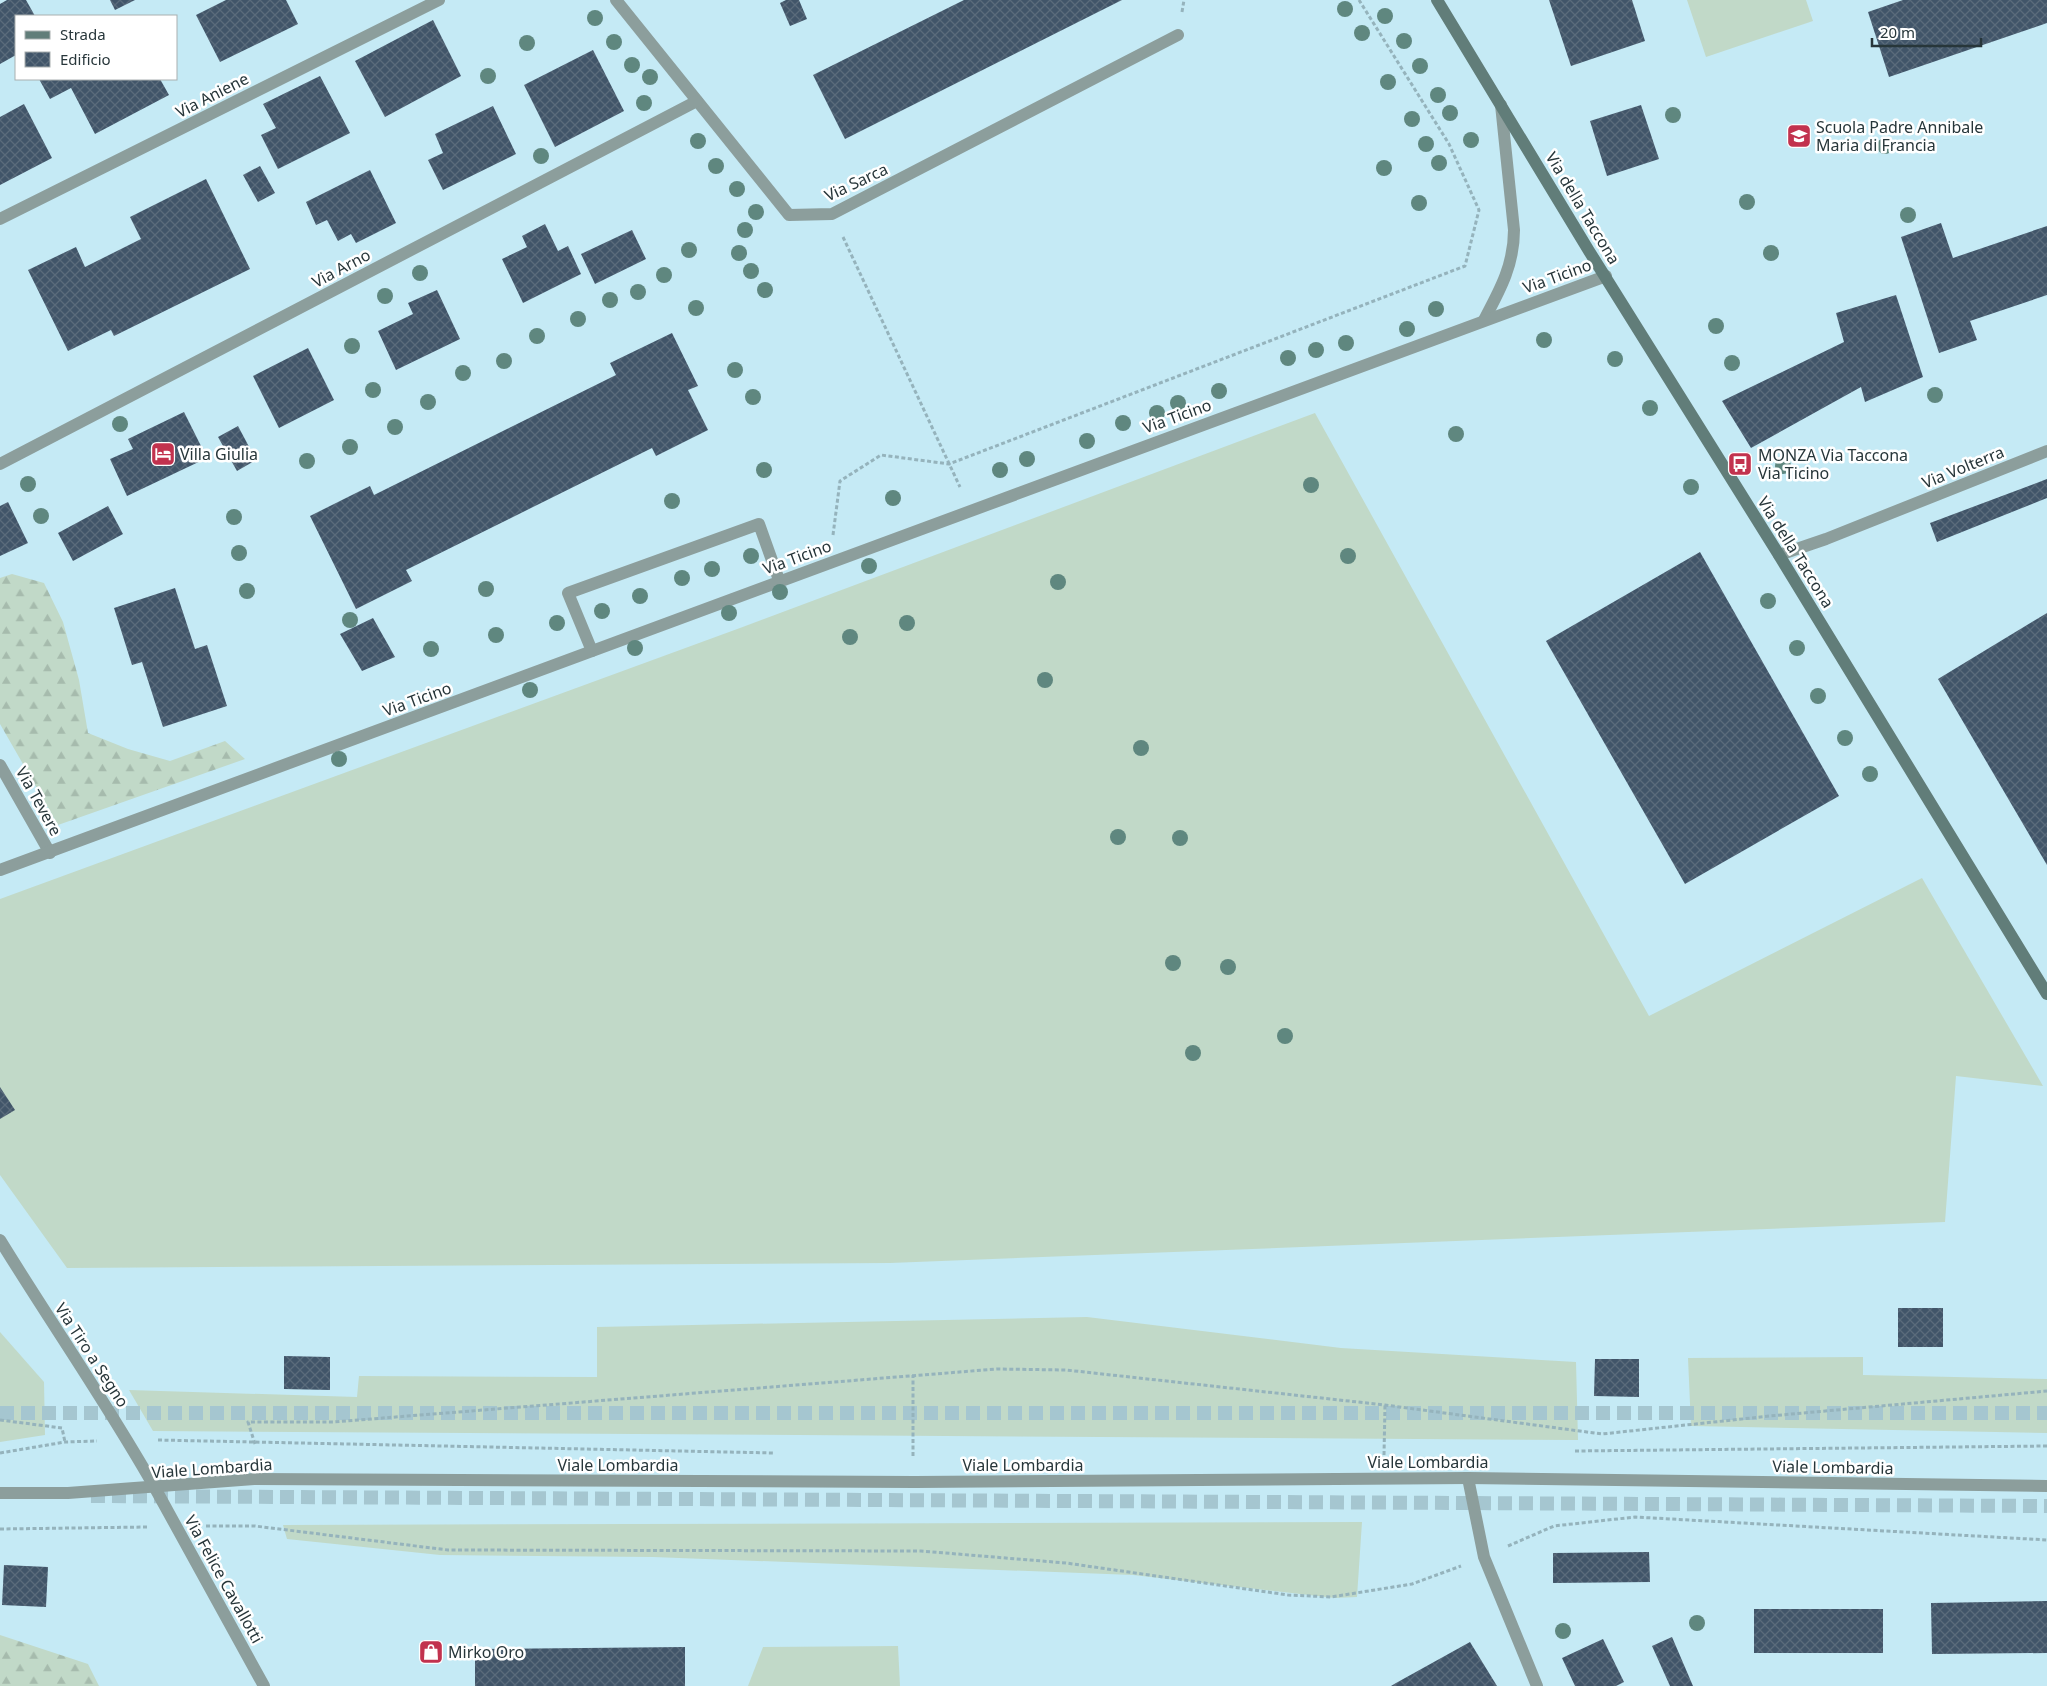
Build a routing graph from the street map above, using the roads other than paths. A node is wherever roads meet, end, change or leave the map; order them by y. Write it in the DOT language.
graph roads {
  1 [pos="439,0"];
  2 [pos="616,0"];
  3 [pos="1437,0"];
  4 [pos="1178,35"];
  5 [pos="697,100"];
  6 [pos="1501,102"];
  7 [pos="0,219"];
  8 [pos="1606,276"];
  9 [pos="1484,320"];
  10 [pos="2047,451"];
  11 [pos="0,464"];
  12 [pos="1779,555"];
  13 [pos="779,580"];
  14 [pos="592,651"];
  15 [pos="0,765"];
  16 [pos="50,853"];
  17 [pos="0,870"];
  18 [pos="2047,994"];
  19 [pos="0,1240"];
  20 [pos="1468,1478"];
  21 [pos="2047,1486"];
  22 [pos="155,1488"];
  23 [pos="0,1493"];
  24 [pos="264,1686"];
  25 [pos="1538,1686"];
  1 -- 7 [label="street, Via Aniene"];
  2 -- 5 [label="street, Via Sarca"];
  3 -- 6 [label="main road, Via della Taccona"];
  4 -- 5 [label="street, Via Sarca"];
  5 -- 11 [label="street, Via Arno"];
  6 -- 8 [label="main road, Via della Taccona"];
  6 -- 9 [label="street, Via della Taccona"];
  8 -- 9 [label="street, Via Ticino"];
  8 -- 12 [label="main road, Via della Taccona"];
  9 -- 13 [label="street, Via Ticino"];
  10 -- 12 [label="street, Via Volterra"];
  12 -- 18 [label="main road, Via della Taccona"];
  13 -- 14 [label="street, Via Ticino"];
  13 -- 14 [label="street"];
  14 -- 16 [label="street, Via Ticino"];
  15 -- 16 [label="street, Via Tevere"];
  16 -- 17 [label="street, Via Ticino"];
  19 -- 22 [label="street, Via Tiro a Segno"];
  20 -- 21 [label="street, Viale Lombardia"];
  20 -- 22 [label="street, Viale Lombardia"];
  20 -- 25 [label="street"];
  22 -- 23 [label="street, Viale Lombardia"];
  22 -- 24 [label="street, Via Felice Cavallotti"];
}
